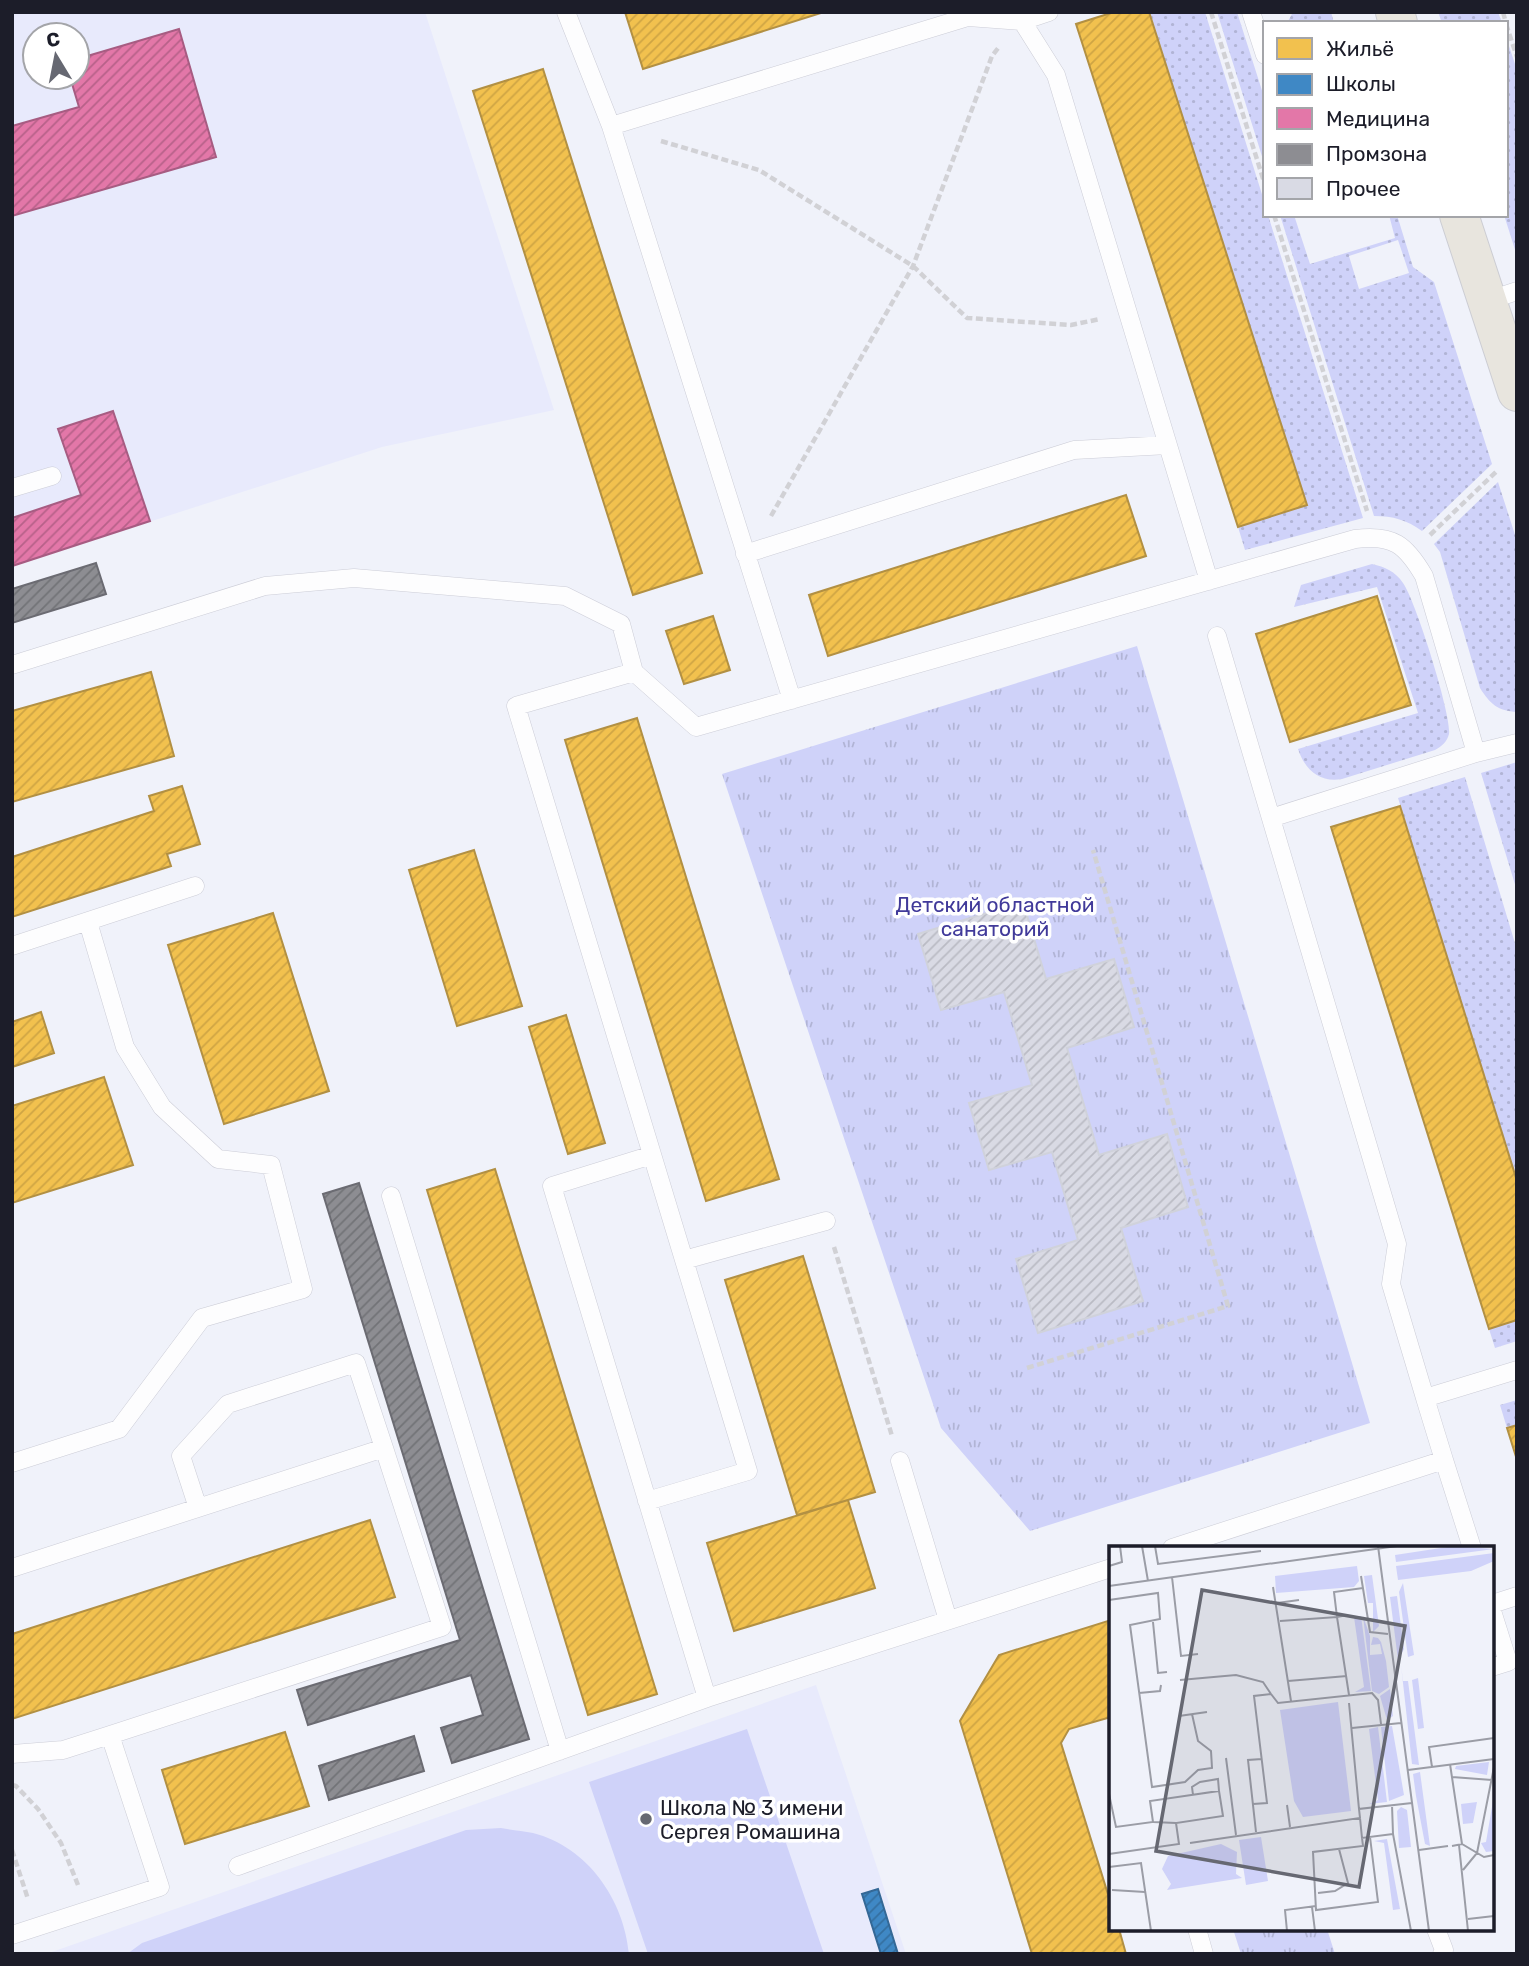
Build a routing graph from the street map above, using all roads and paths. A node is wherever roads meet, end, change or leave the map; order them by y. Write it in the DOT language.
graph roads {
  1 [pos="566,12"];
  2 [pos="1049,12"];
  3 [pos="1211,12"];
  4 [pos="1251,12"];
  5 [pos="1021,17"];
  6 [pos="1508,29"];
  7 [pos="1263,49"];
  8 [pos="1517,57"];
  9 [pos="611,127"];
  10 [pos="1263,179"];
  11 [pos="1275,217"];
  12 [pos="1460,217"];
  13 [pos="913,266"];
  14 [pos="1502,296"];
  15 [pos="1128,313"];
  16 [pos="1517,392"];
  17 [pos="1168,446"];
  18 [pos="1497,471"];
  19 [pos="52,476"];
  20 [pos="12,488"];
  21 [pos="1369,519"];
  22 [pos="1427,538"];
  23 [pos="745,554"];
  24 [pos="1209,581"];
  25 [pos="1217,636"];
  26 [pos="12,665"];
  27 [pos="634,673"];
  28 [pos="792,700"];
  29 [pos="1517,743"];
  30 [pos="1476,753"];
  31 [pos="1271,818"];
  32 [pos="1093,850"];
  33 [pos="195,886"];
  34 [pos="88,922"];
  35 [pos="12,946"];
  36 [pos="652,1156"];
  37 [pos="391,1196"];
  38 [pos="826,1221"];
  39 [pos="684,1260"];
  40 [pos="1027,1368"];
  41 [pos="1517,1370"];
  42 [pos="1425,1398"];
  43 [pos="384,1448"];
  44 [pos="1444,1460"];
  45 [pos="900,1461"];
  46 [pos="12,1463"];
  47 [pos="648,1501"];
  48 [pos="198,1508"];
  49 [pos="1178,1546"];
  50 [pos="1471,1546"];
  51 [pos="12,1568"];
  52 [pos="1109,1569"];
  53 [pos="1517,1596"];
  54 [pos="1494,1603"];
  55 [pos="1494,1617"];
  56 [pos="948,1620"];
  57 [pos="1494,1666"];
  58 [pos="707,1698"];
  59 [pos="110,1735"];
  60 [pos="560,1751"];
  61 [pos="12,1754"];
  62 [pos="12,1785"];
  63 [pos="12,1850"];
  64 [pos="238,1866"];
  65 [pos="88,1910"];
  66 [pos="37,1927"];
  67 [pos="1198,1931"];
  68 [pos="1437,1931"];
  69 [pos="12,1935"];
  70 [pos="1204,1954"];
  71 [pos="1442,1954"];
  1 -- 9 [label="lane"];
  2 -- 5 [label="lane"];
  3 -- 10 [label="path"];
  4 -- 7 [label="lane"];
  5 -- 9 [label="lane"];
  5 -- 13 [label="path"];
  5 -- 15 [label="lane"];
  6 -- 8 [label="path"];
  9 -- 13 [label="path"];
  9 -- 23 [label="lane"];
  11 -- 21 [label="path"];
  12 -- 14 [label="main road"];
  13 -- 15 [label="path"];
  13 -- 23 [label="path"];
  14 -- 16 [label="main road"];
  15 -- 17 [label="lane"];
  17 -- 23 [label="lane"];
  17 -- 24 [label="lane"];
  18 -- 22 [label="path"];
  19 -- 20 [label="lane"];
  23 -- 28 [label="lane"];
  24 -- 28 [label="lane"];
  24 -- 30 [label="lane"];
  25 -- 31 [label="lane"];
  26 -- 27 [label="lane"];
  27 -- 28 [label="lane"];
  27 -- 36 [label="lane"];
  29 -- 30 [label="lane"];
  30 -- 31 [label="lane"];
  31 -- 42 [label="lane"];
  32 -- 40 [label="path"];
  33 -- 34 [label="lane"];
  34 -- 35 [label="lane"];
  34 -- 46 [label="lane"];
  36 -- 39 [label="lane"];
  36 -- 47 [label="lane"];
  37 -- 60 [label="lane"];
  38 -- 39 [label="lane"];
  38 -- 45 [label="path"];
  39 -- 47 [label="lane"];
  41 -- 42 [label="lane"];
  42 -- 44 [label="lane"];
  43 -- 48 [label="lane"];
  43 -- 48 [label="lane"];
  43 -- 59 [label="lane"];
  44 -- 49 [label="lane"];
  44 -- 50 [label="lane"];
  45 -- 56 [label="lane"];
  47 -- 58 [label="lane"];
  48 -- 51 [label="lane"];
  52 -- 56 [label="lane"];
  53 -- 54 [label="lane"];
  55 -- 57 [label="lane"];
  56 -- 58 [label="lane"];
  58 -- 60 [label="lane"];
  59 -- 61 [label="lane"];
  59 -- 65 [label="lane"];
  60 -- 64 [label="lane"];
  62 -- 65 [label="path"];
  63 -- 66 [label="path"];
  65 -- 66 [label="lane"];
  66 -- 69 [label="lane"];
  67 -- 70 [label="lane"];
  68 -- 71 [label="lane"];
}
